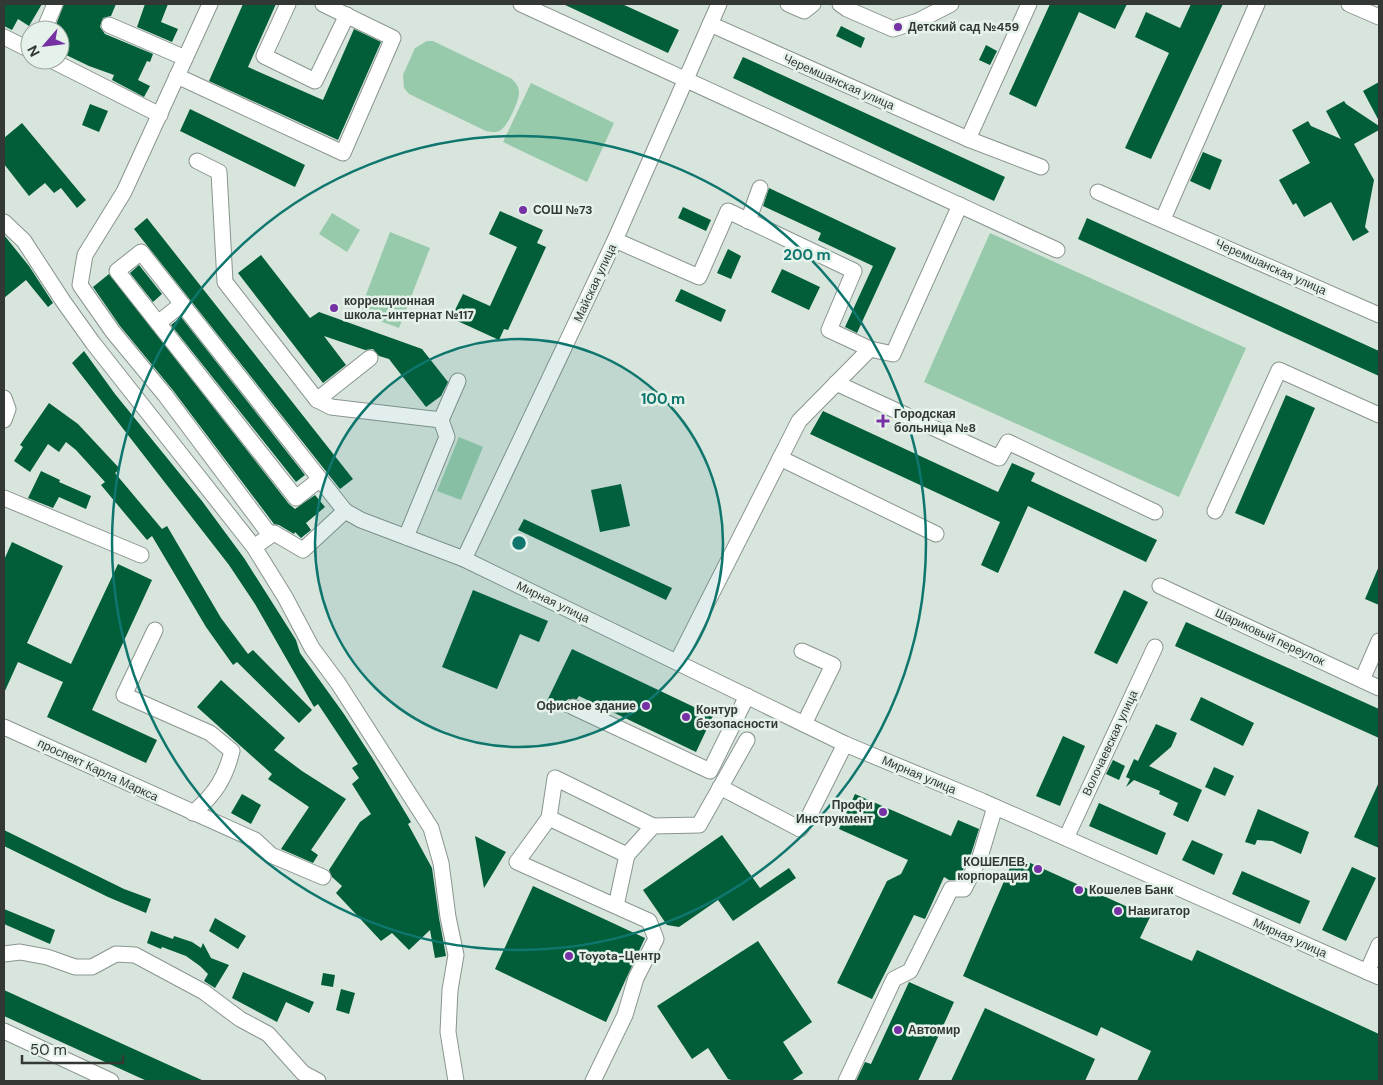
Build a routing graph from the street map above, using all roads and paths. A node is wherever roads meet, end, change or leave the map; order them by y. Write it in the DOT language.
graph roads {
  1 [pos="55,4"];
  2 [pos="210,4"];
  3 [pos="288,4"];
  4 [pos="323,4"];
  5 [pos="520,4"];
  6 [pos="719,4"];
  7 [pos="788,4"];
  8 [pos="813,4"];
  9 [pos="840,4"];
  10 [pos="951,4"];
  11 [pos="1029,4"];
  12 [pos="1257,4"];
  13 [pos="1349,4"];
  14 [pos="347,16"];
  15 [pos="1379,17"];
  16 [pos="48,20"];
  17 [pos="710,24"];
  18 [pos="109,25"];
  19 [pos="4,37"];
  20 [pos="20,45"];
  21 [pos="185,58"];
  22 [pos="70,70"];
  23 [pos="178,76"];
  24 [pos="685,80"];
  25 [pos="160,115"];
  26 [pos="968,139"];
  27 [pos="197,161"];
  28 [pos="1040,167"];
  29 [pos="760,188"];
  30 [pos="1098,192"];
  31 [pos="960,206"];
  32 [pos="1163,219"];
  33 [pos="748,221"];
  34 [pos="4,222"];
  35 [pos="616,240"];
  36 [pos="1057,250"];
  37 [pos="182,304"];
  38 [pos="1379,315"];
  39 [pos="158,323"];
  40 [pos="870,349"];
  41 [pos="370,358"];
  42 [pos="458,381"];
  43 [pos="836,383"];
  44 [pos="4,398"];
  45 [pos="317,400"];
  46 [pos="1379,415"];
  47 [pos="4,420"];
  48 [pos="441,420"];
  49 [pos="780,458"];
  50 [pos="320,479"];
  51 [pos="4,498"];
  52 [pos="345,511"];
  53 [pos="1215,511"];
  54 [pos="1156,512"];
  55 [pos="936,534"];
  56 [pos="270,536"];
  57 [pos="406,537"];
  58 [pos="254,547"];
  59 [pos="140,555"];
  60 [pos="464,559"];
  61 [pos="1160,586"];
  62 [pos="155,630"];
  63 [pos="1379,641"];
  64 [pos="1155,647"];
  65 [pos="802,651"];
  66 [pos="677,662"];
  67 [pos="1362,680"];
  68 [pos="1379,688"];
  69 [pos="747,696"];
  70 [pos="573,707"];
  71 [pos="804,724"];
  72 [pos="4,727"];
  73 [pos="746,740"];
  74 [pos="845,744"];
  75 [pos="720,787"];
  76 [pos="995,807"];
  77 [pos="193,814"];
  78 [pos="550,818"];
  79 [pos="653,826"];
  80 [pos="1066,838"];
  81 [pos="627,855"];
  82 [pos="323,877"];
  83 [pos="616,906"];
  84 [pos="1379,945"];
  85 [pos="4,954"];
  86 [pos="1373,975"];
  87 [pos="4,1031"];
  88 [pos="111,1081"];
  89 [pos="318,1081"];
  90 [pos="456,1081"];
  91 [pos="593,1081"];
  92 [pos="846,1081"];
  1 -- 16 [label="street"];
  2 -- 21 [label="street"];
  3 -- 14 [label="street"];
  4 -- 14 [label="street"];
  5 -- 24 [label="street"];
  6 -- 17 [label="street, Майская улица"];
  7 -- 8 [label="street"];
  9 -- 10 [label="street"];
  11 -- 26 [label="street"];
  12 -- 32 [label="street"];
  13 -- 15 [label="street"];
  14 -- 23 [label="street"];
  17 -- 24 [label="street, Майская улица"];
  17 -- 26 [label="street, Черемшанская улица"];
  18 -- 21 [label="street"];
  19 -- 20 [label="street"];
  21 -- 23 [label="street"];
  22 -- 25 [label="street"];
  23 -- 25 [label="street"];
  24 -- 31 [label="street"];
  24 -- 35 [label="street, Майская улица"];
  25 -- 56 [label="street"];
  26 -- 28 [label="street, Черемшанская улица"];
  27 -- 45 [label="street"];
  29 -- 33 [label="street"];
  30 -- 32 [label="street, Черемшанская улица"];
  31 -- 36 [label="street"];
  31 -- 40 [label="street"];
  32 -- 38 [label="street, Черемшанская улица"];
  33 -- 35 [label="street"];
  33 -- 40 [label="street"];
  34 -- 58 [label="street"];
  35 -- 60 [label="street, Майская улица"];
  37 -- 39 [label="street"];
  37 -- 39 [label="street"];
  37 -- 50 [label="street"];
  39 -- 50 [label="street"];
  40 -- 43 [label="street"];
  41 -- 45 [label="street"];
  42 -- 48 [label="street"];
  43 -- 49 [label="street"];
  43 -- 54 [label="street"];
  44 -- 47 [label="street"];
  45 -- 48 [label="street"];
  46 -- 53 [label="street"];
  48 -- 57 [label="street"];
  49 -- 55 [label="street"];
  49 -- 66 [label="street"];
  50 -- 52 [label="street"];
  51 -- 59 [label="street"];
  52 -- 56 [label="street"];
  52 -- 57 [label="street, Мирная улица"];
  56 -- 58 [label="street"];
  57 -- 60 [label="street, Мирная улица"];
  58 -- 90 [label="street"];
  60 -- 66 [label="street, Мирная улица"];
  61 -- 67 [label="street, Шариковый переулок"];
  62 -- 77 [label="street"];
  63 -- 67 [label="street"];
  64 -- 80 [label="street, Волочаевская улица"];
  65 -- 71 [label="street"];
  66 -- 69 [label="street, Мирная улица"];
  67 -- 68 [label="street, Шариковый переулок"];
  69 -- 70 [label="street"];
  69 -- 71 [label="street, Мирная улица"];
  71 -- 74 [label="street, Мирная улица"];
  72 -- 77 [label="street, проспект Карла Маркса"];
  73 -- 75 [label="street"];
  74 -- 75 [label="street"];
  74 -- 76 [label="street, Мирная улица"];
  75 -- 79 [label="street"];
  76 -- 80 [label="street, Мирная улица"];
  76 -- 92 [label="street"];
  77 -- 82 [label="street, проспект Карла Маркса"];
  78 -- 79 [label="street"];
  78 -- 81 [label="street"];
  78 -- 83 [label="street"];
  79 -- 81 [label="street"];
  80 -- 86 [label="street, Мирная улица"];
  81 -- 83 [label="street"];
  83 -- 91 [label="street"];
  84 -- 86 [label="street"];
  85 -- 89 [label="street"];
  87 -- 88 [label="street"];
}
